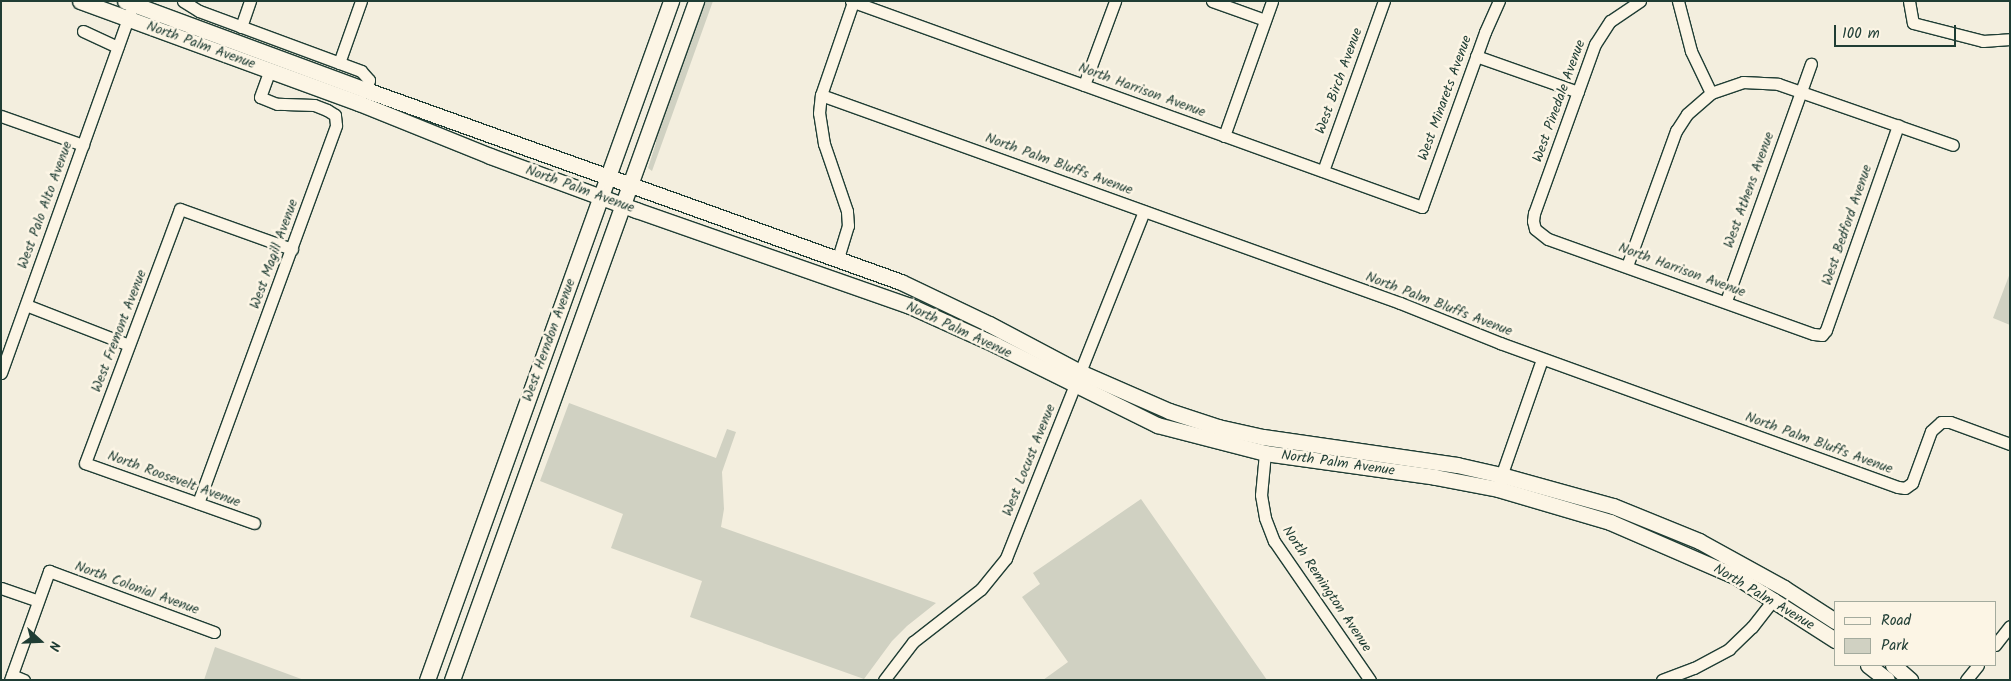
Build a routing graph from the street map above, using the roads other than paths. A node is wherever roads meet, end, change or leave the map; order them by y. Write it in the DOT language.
graph roads {
  1 [pos="80,1"];
  2 [pos="182,1"];
  3 [pos="250,1"];
  4 [pos="361,1"];
  5 [pos="672,1"];
  6 [pos="696,1"];
  7 [pos="1115,1"];
  8 [pos="1212,1"];
  9 [pos="1272,1"];
  10 [pos="1384,1"];
  11 [pos="1499,1"];
  12 [pos="1640,1"];
  13 [pos="1678,1"];
  14 [pos="1909,1"];
  15 [pos="130,2"];
  16 [pos="852,2"];
  17 [pos="128,19"];
  18 [pos="1266,20"];
  19 [pos="241,27"];
  20 [pos="83,31"];
  21 [pos="2010,40"];
  22 [pos="118,47"];
  23 [pos="1476,56"];
  24 [pos="339,63"];
  25 [pos="1811,64"];
  26 [pos="270,70"];
  27 [pos="1084,85"];
  28 [pos="366,90"];
  29 [pos="1802,90"];
  30 [pos="1578,92"];
  31 [pos="1711,93"];
  32 [pos="821,95"];
  33 [pos="392,100"];
  34 [pos="1,116"];
  35 [pos="1898,125"];
  36 [pos="1224,136"];
  37 [pos="83,145"];
  38 [pos="1953,145"];
  39 [pos="1323,171"];
  40 [pos="608,177"];
  41 [pos="630,185"];
  42 [pos="601,197"];
  43 [pos="623,205"];
  44 [pos="1422,206"];
  45 [pos="1144,211"];
  46 [pos="1535,229"];
  47 [pos="736,246"];
  48 [pos="292,249"];
  49 [pos="838,258"];
  50 [pos="1627,266"];
  51 [pos="827,277"];
  52 [pos="927,294"];
  53 [pos="1726,301"];
  54 [pos="26,305"];
  55 [pos="1822,334"];
  56 [pos="130,345"];
  57 [pos="1542,359"];
  58 [pos="1,373"];
  59 [pos="1078,379"];
  60 [pos="2010,444"];
  61 [pos="1266,453"];
  62 [pos="1378,453"];
  63 [pos="85,463"];
  64 [pos="1500,482"];
  65 [pos="198,503"];
  66 [pos="254,523"];
  67 [pos="1675,548"];
  68 [pos="1,588"];
  69 [pos="1784,588"];
  70 [pos="1774,600"];
  71 [pos="38,601"];
  72 [pos="1808,603"];
  73 [pos="1834,620"];
  74 [pos="2010,626"];
  75 [pos="214,632"];
  76 [pos="1834,639"];
  77 [pos="1996,644"];
  78 [pos="1869,666"];
  79 [pos="1893,666"];
  80 [pos="1977,666"];
  81 [pos="11,677"];
  82 [pos="24,680"];
  83 [pos="427,680"];
  84 [pos="452,680"];
  85 [pos="884,680"];
  86 [pos="1370,680"];
  87 [pos="1662,680"];
  88 [pos="1887,680"];
  89 [pos="1910,680"];
  90 [pos="1966,680"];
  1 -- 17 [label="main road, North Palm Avenue"];
  2 -- 19 [label="street"];
  3 -- 19 [label="street"];
  4 -- 24 [label="street"];
  5 -- 40 [label="main road, West Herndon Avenue"];
  6 -- 41 [label="main road, West Herndon Avenue"];
  7 -- 27 [label="street"];
  8 -- 18 [label="street"];
  9 -- 18 [label="street"];
  10 -- 39 [label="street, West Birch Avenue"];
  11 -- 23 [label="street, West Minarets Avenue"];
  12 -- 30 [label="street, West Pinedale Avenue"];
  13 -- 31 [label="street"];
  14 -- 21 [label="street"];
  15 -- 17 [label="street, West Palo Alto Avenue"];
  15 -- 28 [label="main road, North Palm Avenue"];
  16 -- 27 [label="street, North Harrison Avenue"];
  16 -- 32 [label="street"];
  17 -- 22 [label="street, West Palo Alto Avenue"];
  17 -- 26 [label="main road, North Palm Avenue"];
  18 -- 36 [label="street"];
  19 -- 24 [label="street"];
  20 -- 22 [label="street"];
  22 -- 37 [label="street, West Palo Alto Avenue"];
  23 -- 30 [label="street"];
  23 -- 44 [label="street, West Minarets Avenue"];
  24 -- 28 [label="street"];
  25 -- 29 [label="street, West Athens Avenue"];
  26 -- 33 [label="main road"];
  26 -- 42 [label="main road, North Palm Avenue"];
  26 -- 48 [label="street, West Magill Avenue"];
  27 -- 36 [label="street, North Harrison Avenue"];
  28 -- 33 [label="main road, North Palm Avenue"];
  29 -- 31 [label="street"];
  29 -- 35 [label="street"];
  29 -- 53 [label="street, West Athens Avenue"];
  30 -- 46 [label="street, West Pinedale Avenue"];
  31 -- 50 [label="street"];
  32 -- 45 [label="street, North Palm Bluffs Avenue"];
  32 -- 49 [label="street"];
  33 -- 40 [label="main road, North Palm Avenue"];
  34 -- 37 [label="street"];
  35 -- 38 [label="street"];
  35 -- 55 [label="street, West Bedford Avenue"];
  36 -- 39 [label="street, North Harrison Avenue"];
  37 -- 54 [label="street, West Palo Alto Avenue"];
  39 -- 44 [label="street, North Harrison Avenue"];
  40 -- 41 [label="main road, North Palm Avenue"];
  40 -- 42 [label="main road, West Herndon Avenue"];
  41 -- 43 [label="main road, West Herndon Avenue"];
  41 -- 49 [label="main road, North Palm Avenue"];
  42 -- 43 [label="main road, North Palm Avenue"];
  42 -- 83 [label="main road, West Herndon Avenue"];
  43 -- 47 [label="main road, North Palm Avenue"];
  43 -- 84 [label="main road, West Herndon Avenue"];
  45 -- 57 [label="street, North Palm Bluffs Avenue"];
  45 -- 59 [label="street, West Locust Avenue"];
  46 -- 50 [label="street, North Harrison Avenue"];
  47 -- 49 [label="main road"];
  47 -- 51 [label="main road, North Palm Avenue"];
  48 -- 56 [label="street, West Fremont Avenue"];
  48 -- 65 [label="street, West Magill Avenue"];
  49 -- 52 [label="main road, North Palm Avenue"];
  50 -- 53 [label="street, North Harrison Avenue"];
  51 -- 52 [label="main road"];
  51 -- 59 [label="main road, North Palm Avenue"];
  52 -- 59 [label="main road, North Palm Avenue"];
  53 -- 55 [label="street, North Harrison Avenue"];
  54 -- 56 [label="street"];
  54 -- 58 [label="street, West Palo Alto Avenue"];
  56 -- 63 [label="street, West Fremont Avenue"];
  57 -- 60 [label="street, North Palm Bluffs Avenue"];
  57 -- 64 [label="street"];
  59 -- 61 [label="main road, North Palm Avenue"];
  59 -- 62 [label="main road, North Palm Avenue"];
  59 -- 85 [label="street, West Locust Avenue"];
  61 -- 62 [label="main road"];
  61 -- 64 [label="main road, North Palm Avenue"];
  61 -- 86 [label="street, North Remington Avenue"];
  62 -- 64 [label="main road, North Palm Avenue"];
  63 -- 65 [label="street, North Roosevelt Avenue"];
  64 -- 67 [label="main road, North Palm Avenue"];
  64 -- 69 [label="main road, North Palm Avenue"];
  65 -- 66 [label="street, North Roosevelt Avenue"];
  67 -- 69 [label="main road"];
  67 -- 70 [label="main road, North Palm Avenue"];
  68 -- 71 [label="street"];
  69 -- 72 [label="main road, North Palm Avenue"];
  70 -- 72 [label="main road"];
  70 -- 76 [label="main road, North Palm Avenue"];
  70 -- 87 [label="street"];
  71 -- 75 [label="street, North Colonial Avenue"];
  71 -- 81 [label="street"];
  72 -- 73 [label="main road, North Palm Avenue"];
  74 -- 77 [label="street"];
  78 -- 88 [label="main road"];
  79 -- 89 [label="main road"];
  80 -- 90 [label="street"];
  81 -- 82 [label="street"];
}
